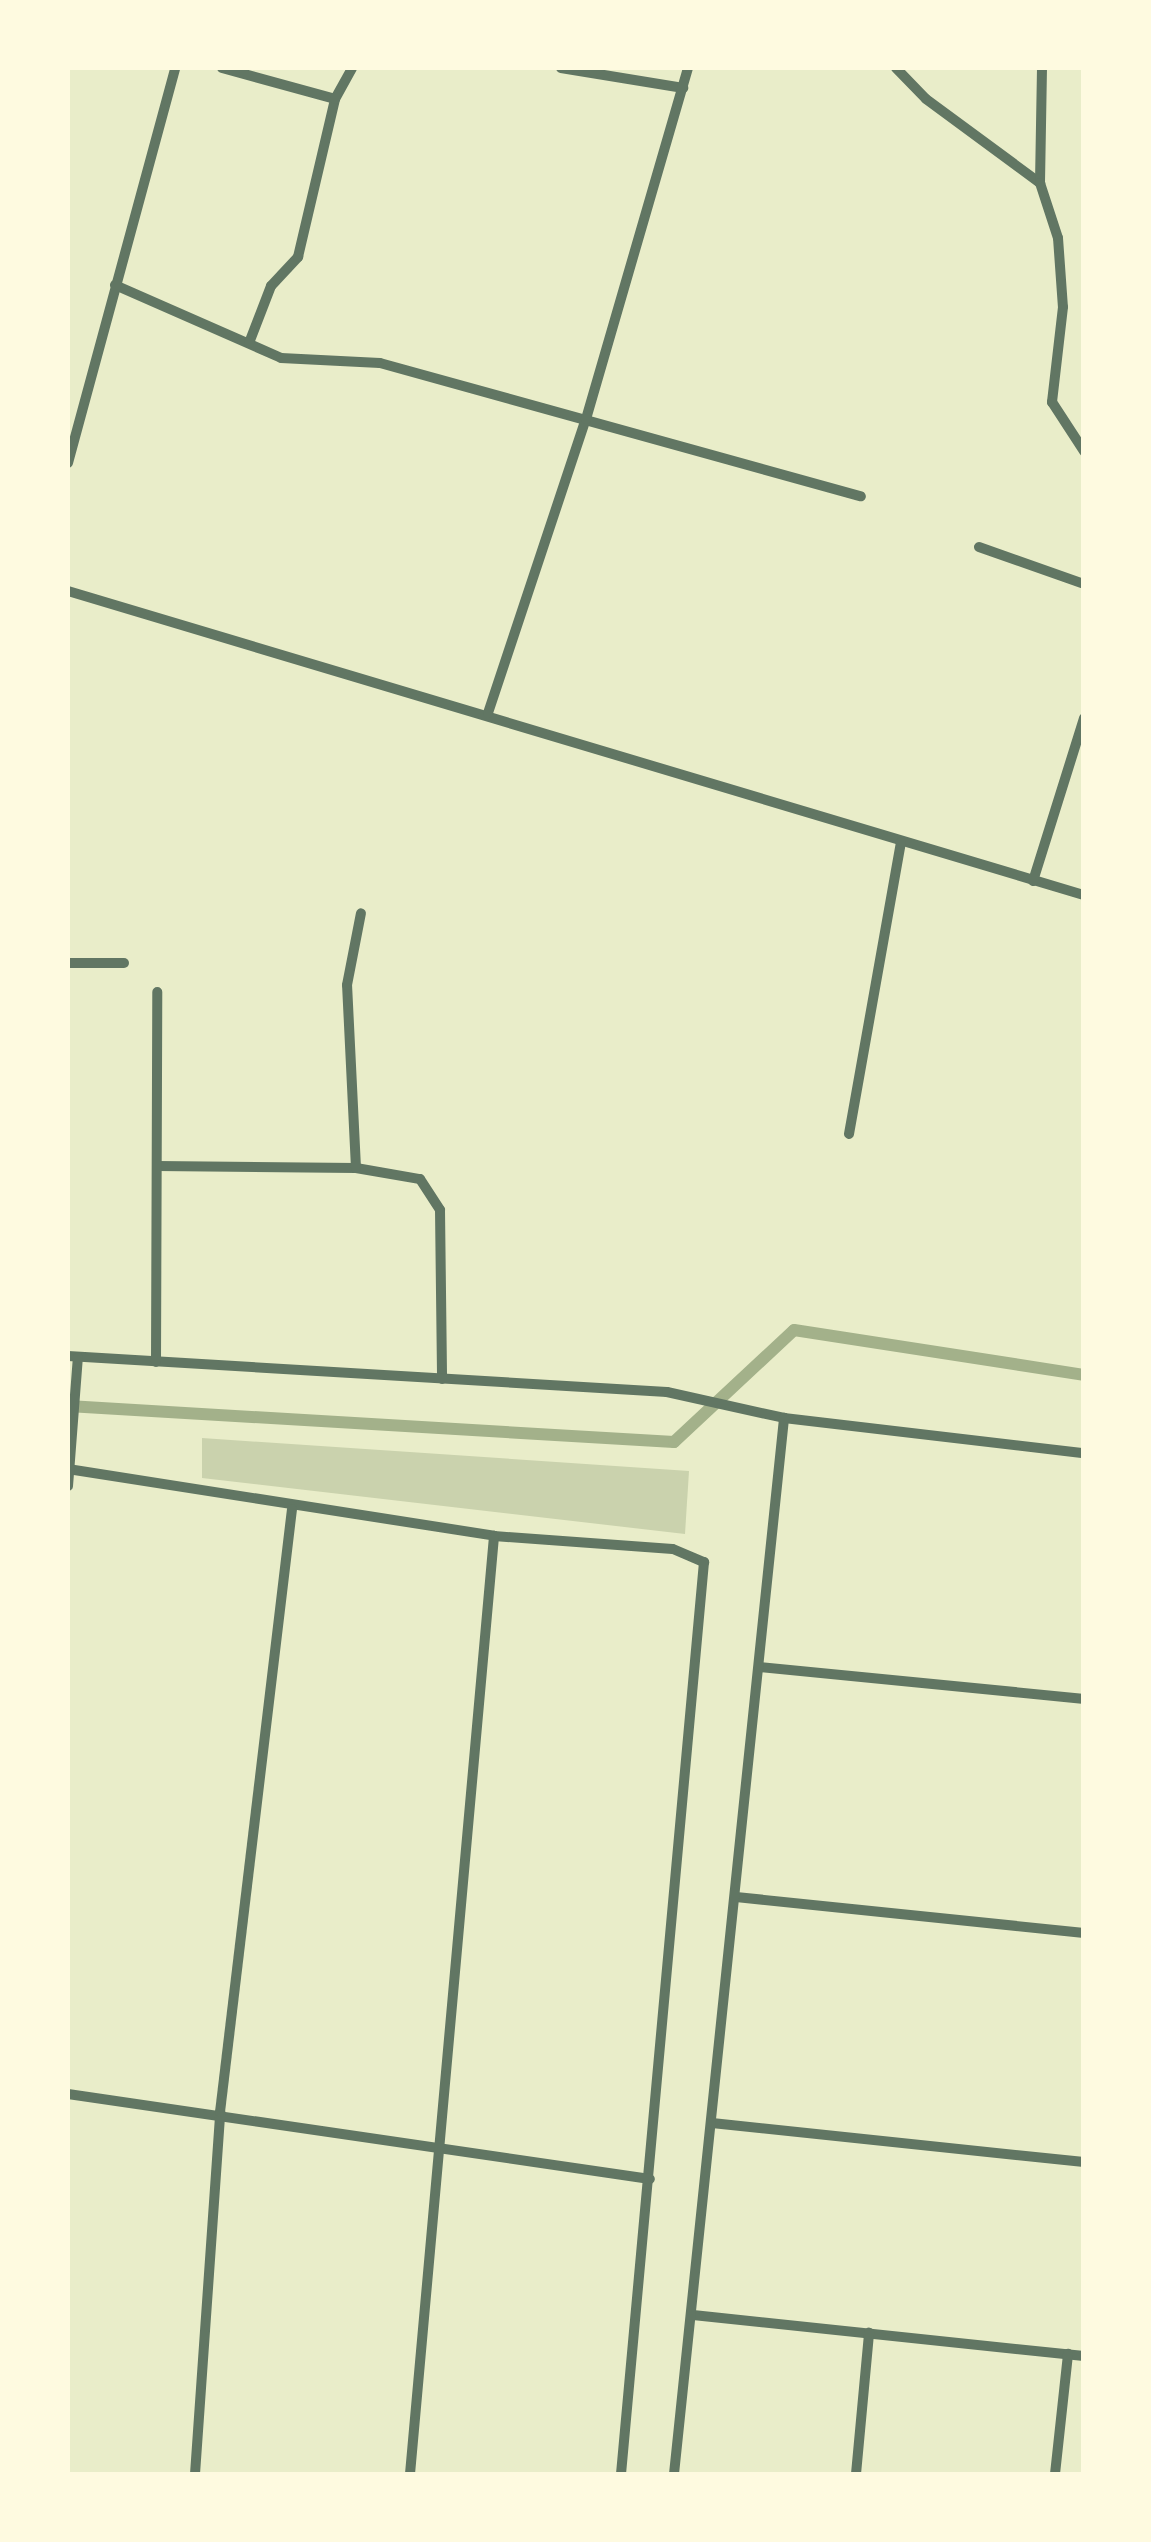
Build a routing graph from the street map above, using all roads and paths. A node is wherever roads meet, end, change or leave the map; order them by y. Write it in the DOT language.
graph roads {
  1 [pos="176,68"];
  2 [pos="222,68"];
  3 [pos="352,68"];
  4 [pos="561,68"];
  5 [pos="688,68"];
  6 [pos="896,68"];
  7 [pos="1042,68"];
  8 [pos="682,88"];
  9 [pos="335,100"];
  10 [pos="1040,182"];
  11 [pos="115,285"];
  12 [pos="250,344"];
  13 [pos="586,419"];
  14 [pos="1084,450"];
  15 [pos="68,463"];
  16 [pos="862,496"];
  17 [pos="979,547"];
  18 [pos="1084,584"];
  19 [pos="68,590"];
  20 [pos="488,713"];
  21 [pos="1084,718"];
  22 [pos="901,843"];
  23 [pos="1033,881"];
  24 [pos="1084,895"];
  25 [pos="361,913"];
  26 [pos="68,963"];
  27 [pos="124,963"];
  28 [pos="157,992"];
  29 [pos="850,1134"];
  30 [pos="157,1166"];
  31 [pos="356,1168"];
  32 [pos="73,1356"];
  33 [pos="156,1362"];
  34 [pos="442,1379"];
  35 [pos="784,1418"];
  36 [pos="1084,1453"];
  37 [pos="68,1469"];
  38 [pos="68,1486"];
  39 [pos="292,1508"];
  40 [pos="494,1536"];
  41 [pos="759,1667"];
  42 [pos="1084,1698"];
  43 [pos="736,1897"];
  44 [pos="1084,1933"];
  45 [pos="68,2094"];
  46 [pos="220,2112"];
  47 [pos="712,2123"];
  48 [pos="439,2145"];
  49 [pos="1084,2162"];
  50 [pos="650,2179"];
  51 [pos="694,2314"];
  52 [pos="869,2333"];
  53 [pos="1068,2354"];
  54 [pos="1084,2356"];
  55 [pos="195,2474"];
  56 [pos="410,2474"];
  57 [pos="621,2474"];
  58 [pos="674,2474"];
  59 [pos="856,2474"];
  60 [pos="1054,2474"];
  1 -- 11 [label="street"];
  2 -- 9 [label="street"];
  3 -- 9 [label="street"];
  4 -- 8 [label="street"];
  5 -- 8 [label="street"];
  6 -- 10 [label="street"];
  7 -- 10 [label="street"];
  8 -- 13 [label="street"];
  9 -- 12 [label="street"];
  10 -- 14 [label="street"];
  11 -- 12 [label="street"];
  11 -- 15 [label="street"];
  12 -- 13 [label="street"];
  13 -- 16 [label="street"];
  13 -- 20 [label="street"];
  17 -- 18 [label="street"];
  19 -- 20 [label="street"];
  20 -- 22 [label="street"];
  21 -- 23 [label="street"];
  22 -- 23 [label="street"];
  22 -- 29 [label="street"];
  23 -- 24 [label="street"];
  25 -- 31 [label="street"];
  26 -- 27 [label="street"];
  28 -- 30 [label="street"];
  30 -- 31 [label="street"];
  30 -- 33 [label="street"];
  31 -- 34 [label="street"];
  32 -- 33 [label="street"];
  32 -- 37 [label="street"];
  33 -- 34 [label="street"];
  34 -- 35 [label="street"];
  35 -- 36 [label="street"];
  35 -- 41 [label="street"];
  37 -- 38 [label="street"];
  37 -- 39 [label="street"];
  39 -- 40 [label="street"];
  39 -- 46 [label="street"];
  40 -- 48 [label="street"];
  40 -- 50 [label="street"];
  41 -- 42 [label="street"];
  41 -- 43 [label="street"];
  43 -- 44 [label="street"];
  43 -- 47 [label="street"];
  45 -- 46 [label="street"];
  46 -- 48 [label="street"];
  46 -- 55 [label="street"];
  47 -- 49 [label="street"];
  47 -- 51 [label="street"];
  48 -- 50 [label="street"];
  48 -- 56 [label="street"];
  50 -- 57 [label="street"];
  51 -- 52 [label="street"];
  51 -- 58 [label="street"];
  52 -- 53 [label="street"];
  52 -- 59 [label="street"];
  53 -- 54 [label="street"];
  53 -- 60 [label="street"];
}
